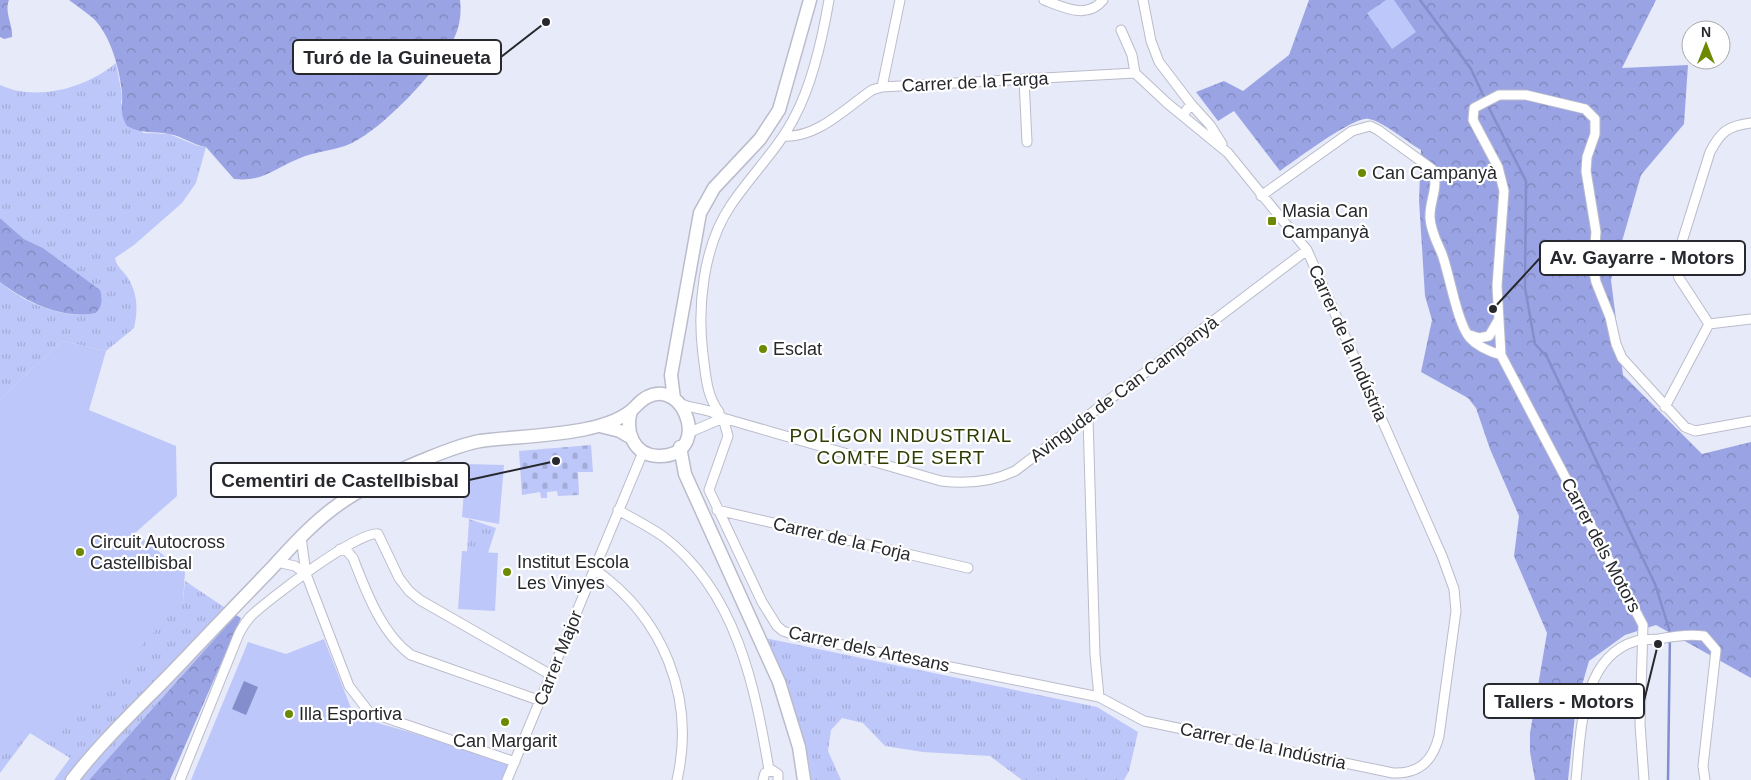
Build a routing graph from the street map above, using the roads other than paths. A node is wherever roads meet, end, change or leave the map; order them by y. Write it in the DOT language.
graph roads {
  1 [pos="810,0"];
  2 [pos="829,0"];
  3 [pos="900,0"];
  4 [pos="1044,0"];
  5 [pos="1103,0"];
  6 [pos="1143,0"];
  7 [pos="1121,30"];
  8 [pos="1135,73"];
  9 [pos="1024,79"];
  10 [pos="882,87"];
  11 [pos="1191,104"];
  12 [pos="1183,115"];
  13 [pos="1751,123"];
  14 [pos="783,136"];
  15 [pos="1027,142"];
  16 [pos="1228,153"];
  17 [pos="1261,196"];
  18 [pos="1307,250"];
  19 [pos="1499,319"];
  20 [pos="1751,319"];
  21 [pos="1709,324"];
  22 [pos="1468,335"];
  23 [pos="1501,355"];
  24 [pos="671,375"];
  25 [pos="654,396"];
  26 [pos="677,402"];
  27 [pos="1665,407"];
  28 [pos="631,411"];
  29 [pos="724,418"];
  30 [pos="1088,418"];
  31 [pos="1751,421"];
  32 [pos="600,426"];
  33 [pos="688,433"];
  34 [pos="630,437"];
  35 [pos="680,447"];
  36 [pos="643,452"];
  37 [pos="662,456"];
  38 [pos="685,474"];
  39 [pos="618,510"];
  40 [pos="717,510"];
  41 [pos="301,537"];
  42 [pos="340,549"];
  43 [pos="286,552"];
  44 [pos="304,555"];
  45 [pos="277,562"];
  46 [pos="968,568"];
  47 [pos="594,569"];
  48 [pos="306,574"];
  49 [pos="1643,640"];
  50 [pos="551,675"];
  51 [pos="1099,696"];
  52 [pos="541,701"];
  53 [pos="514,762"];
  54 [pos="769,770"];
  55 [pos="1393,776"];
  56 [pos="72,780"];
  57 [pos="180,780"];
  58 [pos="508,780"];
  59 [pos="678,780"];
  60 [pos="763,780"];
  61 [pos="778,780"];
  62 [pos="804,780"];
  63 [pos="1576,780"];
  64 [pos="1644,780"];
  65 [pos="1705,780"];
  1 -- 24 [label="street"];
  2 -- 14 [label="street"];
  3 -- 10 [label="street"];
  4 -- 5 [label="street"];
  6 -- 11 [label="street, Carrer de la Indústria"];
  7 -- 8 [label="street"];
  8 -- 9 [label="street, Carrer de la Farga"];
  8 -- 12 [label="street, Carrer de la Indústria"];
  9 -- 10 [label="street, Carrer de la Farga"];
  9 -- 15 [label="street"];
  10 -- 14 [label="street, Carrer de la Farga"];
  11 -- 12 [label="street"];
  11 -- 16 [label="street, Carrer de la Indústria"];
  12 -- 16 [label="street, Carrer de la Indústria"];
  13 -- 21 [label="street"];
  14 -- 29 [label="street"];
  16 -- 17 [label="street, Carrer de la Indústria"];
  17 -- 18 [label="street, Carrer de la Indústria"];
  17 -- 22 [label="street"];
  18 -- 30 [label="street, Avinguda de Can Campanyà"];
  18 -- 55 [label="street, Carrer de la Indústria"];
  19 -- 22 [label="street"];
  19 -- 23 [label="street"];
  19 -- 27 [label="street"];
  20 -- 21 [label="street"];
  21 -- 27 [label="street"];
  22 -- 23 [label="street"];
  23 -- 49 [label="street, Carrer dels Motors"];
  24 -- 25 [label="street"];
  24 -- 26 [label="street"];
  25 -- 26 [label="street"];
  25 -- 28 [label="street"];
  26 -- 29 [label="street, Avinguda de Can Campanyà"];
  26 -- 33 [label="street"];
  27 -- 31 [label="street"];
  28 -- 32 [label="street"];
  28 -- 34 [label="street"];
  29 -- 30 [label="street, Avinguda de Can Campanyà"];
  29 -- 33 [label="street"];
  29 -- 40 [label="street, Carrer dels Artesans"];
  30 -- 51 [label="street"];
  32 -- 34 [label="street"];
  32 -- 41 [label="street"];
  33 -- 35 [label="street"];
  34 -- 36 [label="street"];
  35 -- 37 [label="street"];
  35 -- 38 [label="street"];
  36 -- 37 [label="street"];
  36 -- 39 [label="street, Carrer Major"];
  37 -- 38 [label="street"];
  38 -- 62 [label="street"];
  39 -- 47 [label="street, Carrer Major"];
  39 -- 54 [label="street"];
  40 -- 46 [label="street, Carrer de la Forja"];
  40 -- 51 [label="street, Carrer dels Artesans"];
  41 -- 43 [label="street"];
  41 -- 44 [label="street"];
  42 -- 48 [label="street"];
  42 -- 50 [label="street"];
  42 -- 52 [label="street"];
  43 -- 44 [label="street"];
  43 -- 45 [label="street"];
  44 -- 48 [label="street"];
  45 -- 48 [label="street"];
  45 -- 56 [label="street"];
  47 -- 50 [label="street, Carrer Major"];
  47 -- 59 [label="street"];
  48 -- 53 [label="street"];
  48 -- 57 [label="street"];
  49 -- 63 [label="street"];
  49 -- 64 [label="street, Carrer dels Motors"];
  49 -- 65 [label="street"];
  50 -- 52 [label="street, Carrer Major"];
  51 -- 55 [label="street, Carrer de la Indústria"];
  52 -- 53 [label="street, Carrer Major"];
  53 -- 58 [label="street, Carrer Major"];
  54 -- 60 [label="street"];
  54 -- 61 [label="street"];
}
